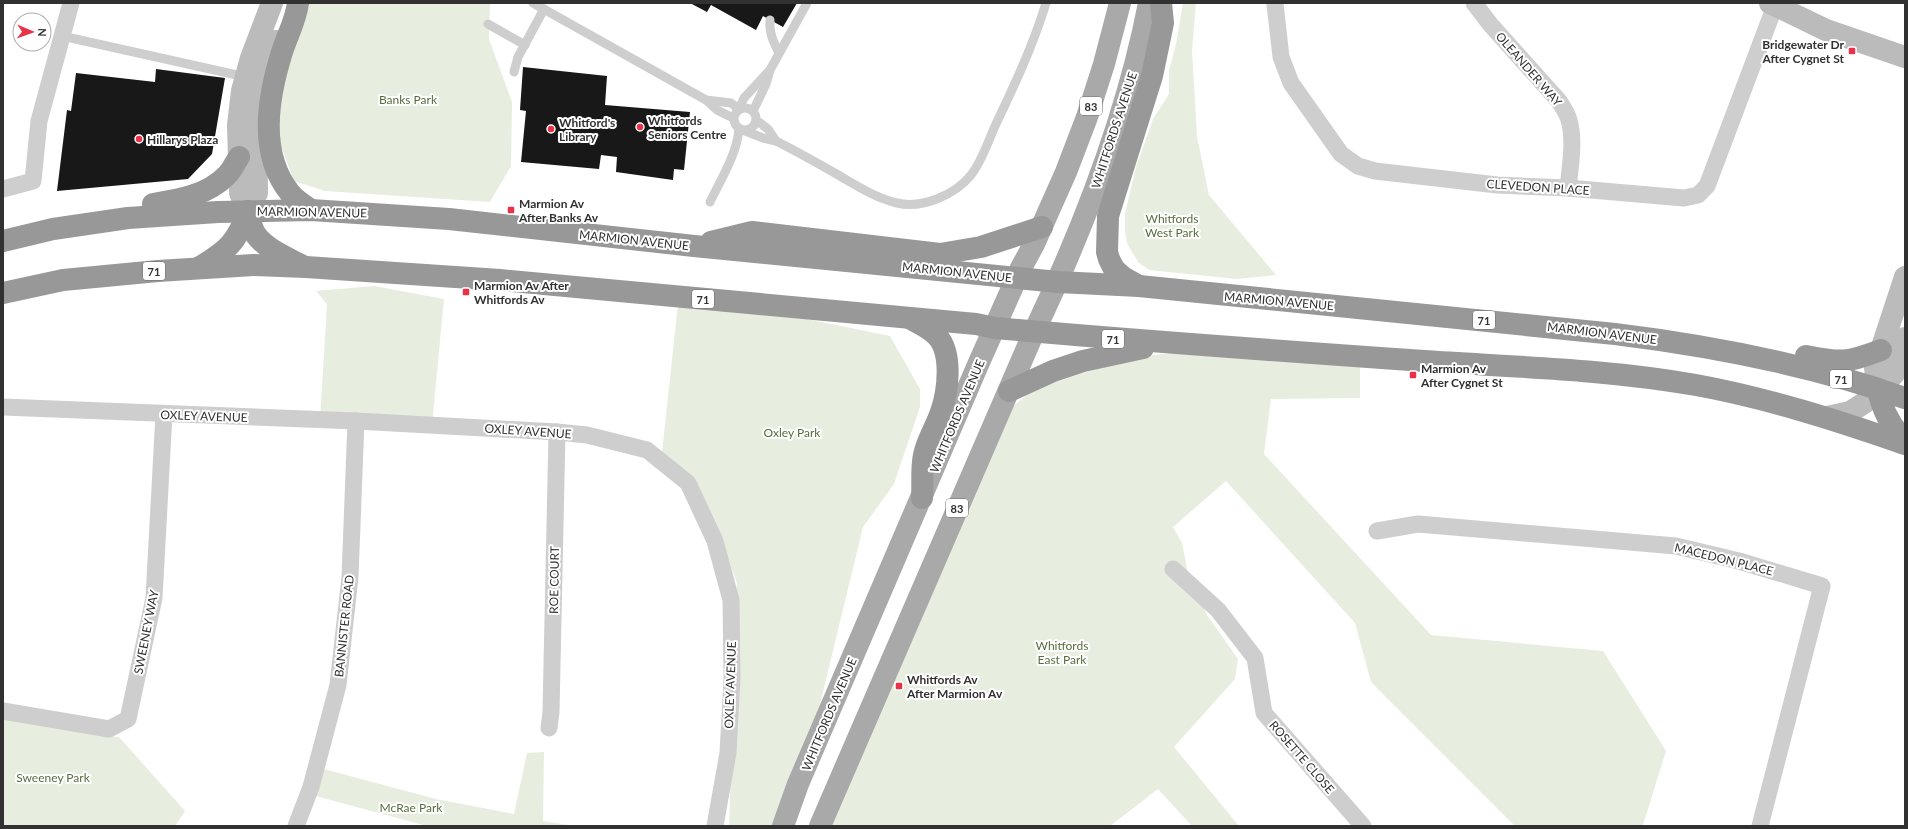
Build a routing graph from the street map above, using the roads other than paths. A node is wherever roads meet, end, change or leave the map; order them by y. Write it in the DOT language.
graph roads {
  1 [pos="71,3"];
  2 [pos="272,3"];
  3 [pos="291,3"];
  4 [pos="298,3"];
  5 [pos="533,3"];
  6 [pos="807,3"];
  7 [pos="1046,3"];
  8 [pos="1120,3"];
  9 [pos="1149,3"];
  10 [pos="1161,3"];
  11 [pos="1474,3"];
  12 [pos="1802,3"];
  13 [pos="1275,4"];
  14 [pos="1774,4"];
  15 [pos="544,9"];
  16 [pos="770,20"];
  17 [pos="488,24"];
  18 [pos="62,36"];
  19 [pos="1905,41"];
  20 [pos="525,45"];
  21 [pos="779,53"];
  22 [pos="1905,57"];
  23 [pos="770,70"];
  24 [pos="514,72"];
  25 [pos="246,77"];
  26 [pos="744,98"];
  27 [pos="706,100"];
  28 [pos="731,103"];
  29 [pos="740,109"];
  30 [pos="754,116"];
  31 [pos="733,118"];
  32 [pos="742,130"];
  33 [pos="776,141"];
  34 [pos="238,157"];
  35 [pos="1568,188"];
  36 [pos="3,189"];
  37 [pos="710,202"];
  38 [pos="311,210"];
  39 [pos="248,211"];
  40 [pos="1042,227"];
  41 [pos="58,228"];
  42 [pos="3,241"];
  43 [pos="694,246"];
  44 [pos="306,267"];
  45 [pos="198,268"];
  46 [pos="1905,277"];
  47 [pos="1017,278"];
  48 [pos="1058,282"];
  49 [pos="1140,286"];
  50 [pos="3,293"];
  51 [pos="907,317"];
  52 [pos="995,328"];
  53 [pos="1034,332"];
  54 [pos="1905,338"];
  55 [pos="1161,343"];
  56 [pos="1690,343"];
  57 [pos="1881,350"];
  58 [pos="1878,389"];
  59 [pos="1009,391"];
  60 [pos="1905,398"];
  61 [pos="3,407"];
  62 [pos="164,414"];
  63 [pos="1828,417"];
  64 [pos="356,421"];
  65 [pos="558,432"];
  66 [pos="1905,442"];
  67 [pos="922,498"];
  68 [pos="1377,531"];
  69 [pos="1173,569"];
  70 [pos="3,711"];
  71 [pos="549,728"];
  72 [pos="296,826"];
  73 [pos="715,826"];
  74 [pos="783,826"];
  75 [pos="820,826"];
  76 [pos="1363,826"];
  77 [pos="1760,826"];
  1 -- 18 [label="street"];
  2 -- 25 [label="street"];
  3 -- 39 [label="street"];
  4 -- 38 [label="highway"];
  5 -- 15 [label="lane"];
  6 -- 21 [label="lane"];
  7 -- 33 [label="lane"];
  8 -- 40 [label="main road, WHITFORDS AVENUE / 83"];
  9 -- 48 [label="main road, WHITFORDS AVENUE / 83"];
  10 -- 49 [label="highway"];
  11 -- 35 [label="street, OLEANDER WAY"];
  12 -- 19 [label="street"];
  13 -- 35 [label="street, CLEVEDON PLACE"];
  14 -- 22 [label="street"];
  14 -- 35 [label="street, CLEVEDON PLACE"];
  15 -- 20 [label="lane"];
  15 -- 27 [label="lane"];
  16 -- 21 [label="lane"];
  17 -- 20 [label="lane"];
  18 -- 25 [label="lane"];
  18 -- 36 [label="street"];
  20 -- 24 [label="lane"];
  21 -- 23 [label="lane"];
  23 -- 26 [label="lane"];
  23 -- 30 [label="lane"];
  25 -- 34 [label="street"];
  26 -- 28 [label="lane"];
  26 -- 29 [label="lane"];
  27 -- 28 [label="lane"];
  27 -- 31 [label="lane"];
  28 -- 29 [label="lane"];
  29 -- 30 [label="lane"];
  29 -- 31 [label="lane"];
  30 -- 32 [label="lane"];
  30 -- 33 [label="lane"];
  31 -- 32 [label="lane"];
  32 -- 33 [label="lane"];
  32 -- 37 [label="lane"];
  34 -- 39 [label="street"];
  34 -- 41 [label="highway"];
  38 -- 39 [label="highway, MARMION AVENUE / 71"];
  38 -- 43 [label="highway, MARMION AVENUE / 71"];
  39 -- 41 [label="highway, MARMION AVENUE / 71"];
  39 -- 44 [label="highway"];
  39 -- 45 [label="highway"];
  40 -- 43 [label="highway"];
  40 -- 47 [label="main road, WHITFORDS AVENUE / 83"];
  41 -- 42 [label="highway, MARMION AVENUE / 71"];
  43 -- 47 [label="highway, MARMION AVENUE / 71"];
  44 -- 45 [label="highway, 71"];
  44 -- 51 [label="highway, 71"];
  45 -- 50 [label="highway, 71"];
  46 -- 57 [label="street"];
  47 -- 48 [label="highway, MARMION AVENUE / 71"];
  47 -- 52 [label="main road, WHITFORDS AVENUE / 83"];
  48 -- 49 [label="highway, MARMION AVENUE / 71"];
  48 -- 53 [label="main road, WHITFORDS AVENUE / 83"];
  49 -- 56 [label="highway, MARMION AVENUE / 71"];
  51 -- 52 [label="highway, 71"];
  51 -- 67 [label="highway"];
  52 -- 53 [label="highway, 71"];
  52 -- 67 [label="main road, WHITFORDS AVENUE / 83"];
  53 -- 55 [label="highway, 71"];
  53 -- 59 [label="main road, WHITFORDS AVENUE / 83"];
  54 -- 58 [label="street"];
  55 -- 59 [label="highway"];
  55 -- 63 [label="highway, 71"];
  56 -- 57 [label="highway"];
  56 -- 58 [label="highway, MARMION AVENUE / 71"];
  57 -- 58 [label="street"];
  58 -- 60 [label="highway, MARMION AVENUE / 71"];
  58 -- 63 [label="street"];
  58 -- 66 [label="highway"];
  59 -- 75 [label="main road, WHITFORDS AVENUE / 83"];
  61 -- 62 [label="street, OXLEY AVENUE"];
  62 -- 64 [label="street, OXLEY AVENUE"];
  62 -- 70 [label="street, SWEENEY WAY"];
  63 -- 66 [label="highway, 71"];
  64 -- 65 [label="street, OXLEY AVENUE"];
  64 -- 72 [label="street, BANNISTER ROAD"];
  65 -- 71 [label="street, ROE COURT"];
  65 -- 73 [label="street, OXLEY AVENUE"];
  67 -- 74 [label="main road, WHITFORDS AVENUE / 83"];
  68 -- 77 [label="street, MACEDON PLACE"];
  69 -- 76 [label="street, ROSETTE CLOSE"];
}
